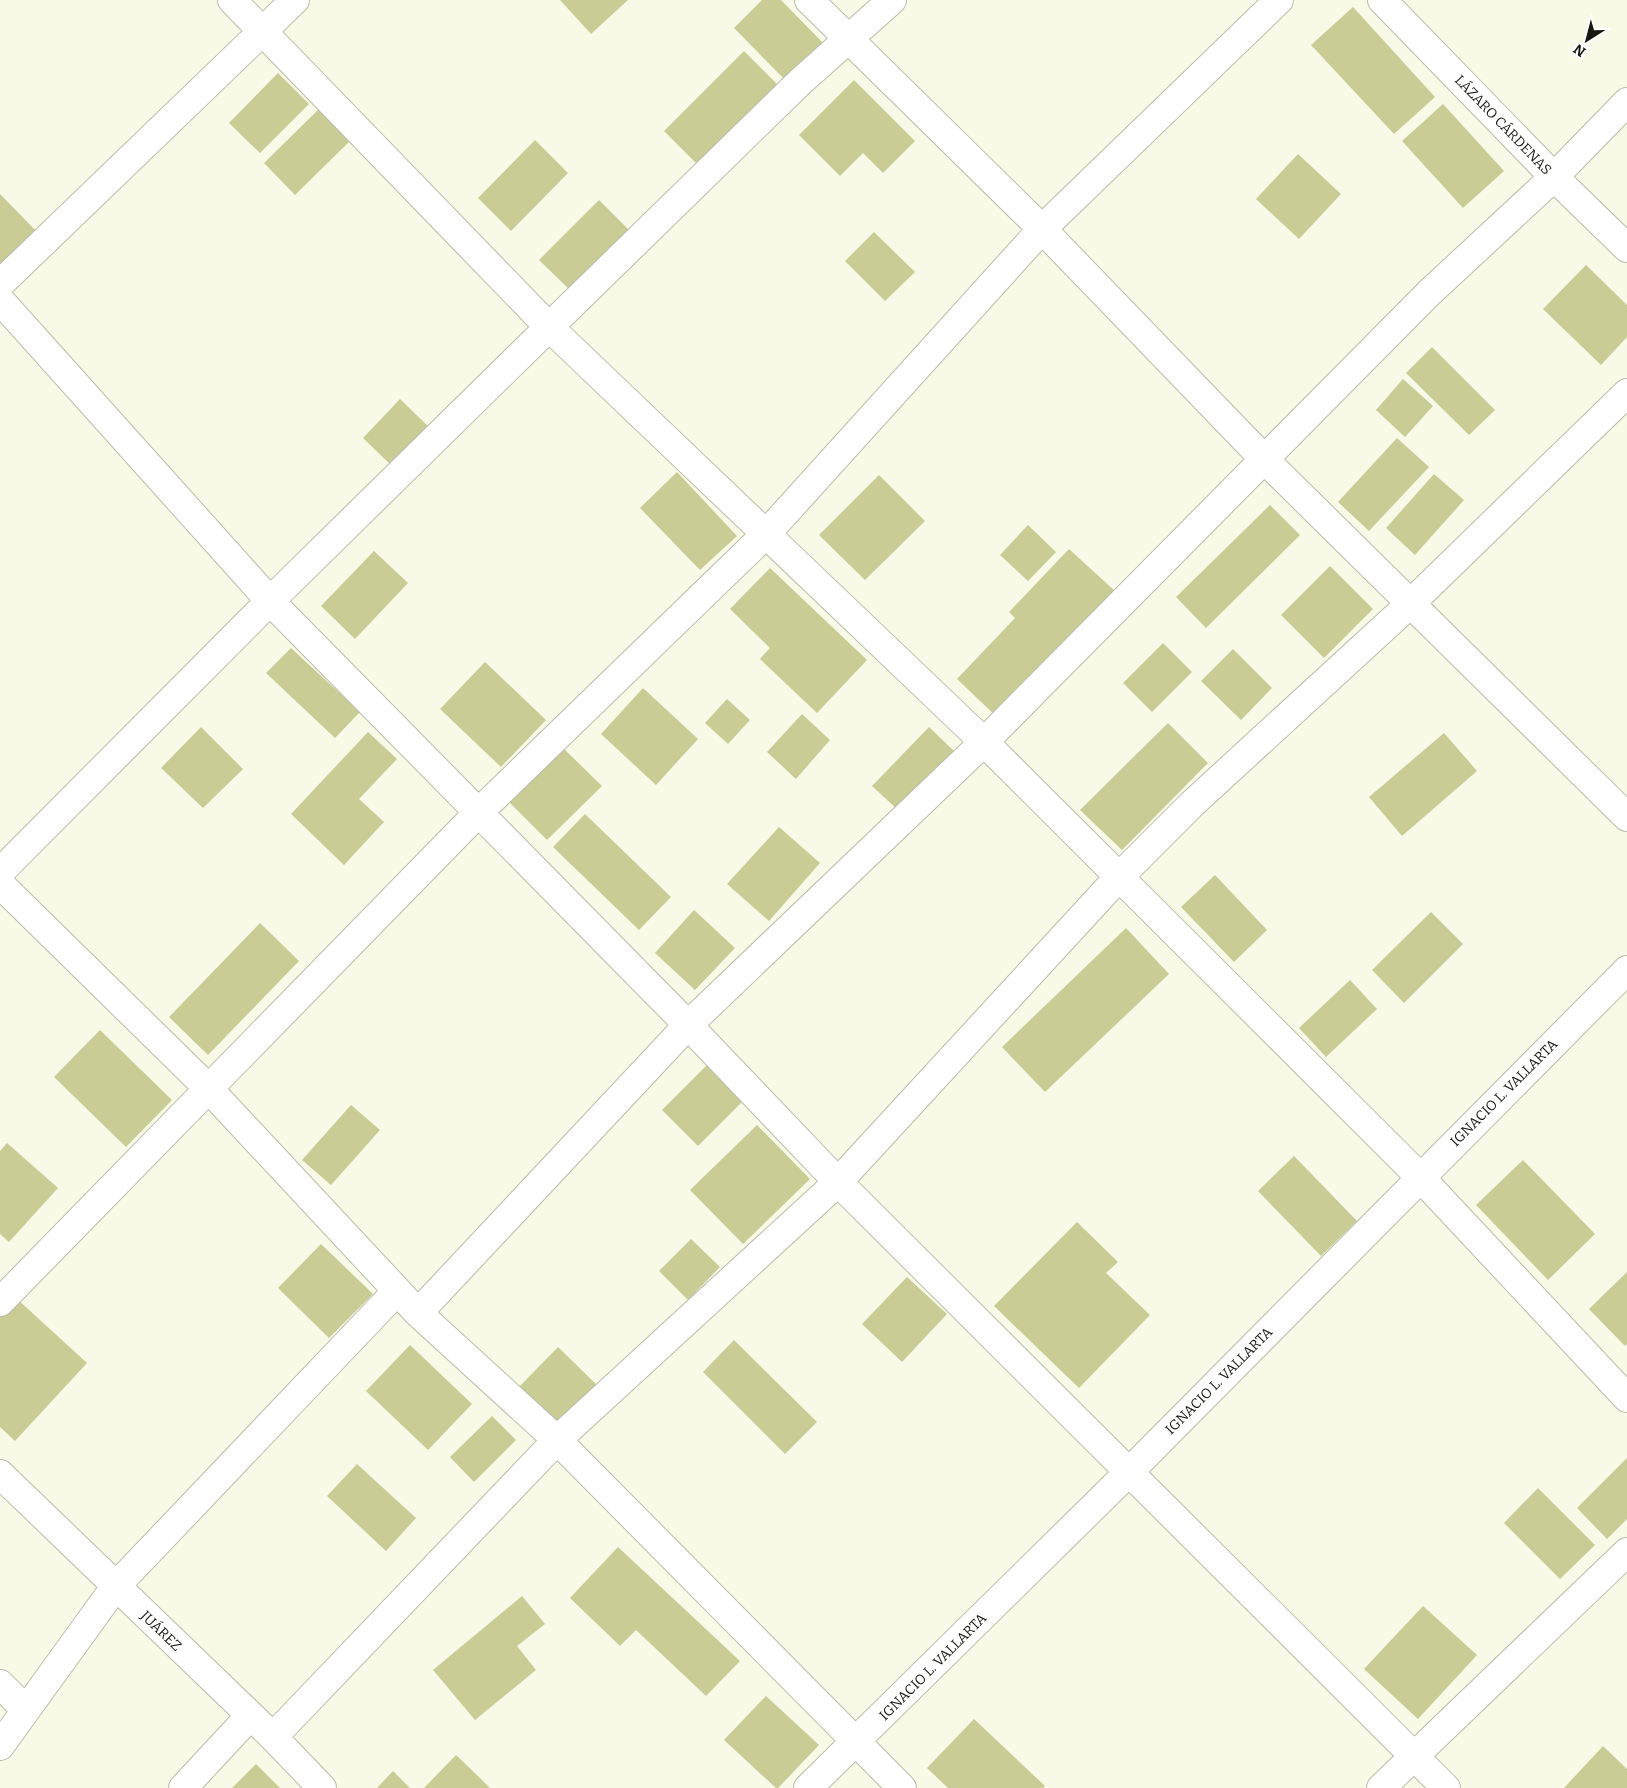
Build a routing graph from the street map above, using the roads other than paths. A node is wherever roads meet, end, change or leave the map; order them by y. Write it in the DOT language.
graph roads {
  1 [pos="232,0"];
  2 [pos="294,0"];
  3 [pos="809,0"];
  4 [pos="892,0"];
  5 [pos="1279,0"];
  6 [pos="1382,0"];
  7 [pos="262,31"];
  8 [pos="850,40"];
  9 [pos="1627,102"];
  10 [pos="1554,177"];
  11 [pos="1042,229"];
  12 [pos="1627,248"];
  13 [pos="0,284"];
  14 [pos="0,300"];
  15 [pos="549,328"];
  16 [pos="1627,393"];
  17 [pos="1266,460"];
  18 [pos="767,533"];
  19 [pos="270,601"];
  20 [pos="1410,604"];
  21 [pos="984,742"];
  22 [pos="478,813"];
  23 [pos="1627,817"];
  24 [pos="0,872"];
  25 [pos="1118,878"];
  26 [pos="0,884"];
  27 [pos="1627,970"];
  28 [pos="688,1025"];
  29 [pos="208,1088"];
  30 [pos="1420,1177"];
  31 [pos="838,1182"];
  32 [pos="397,1291"];
  33 [pos="0,1302"];
  34 [pos="418,1313"];
  35 [pos="1627,1398"];
  36 [pos="557,1440"];
  37 [pos="1130,1471"];
  38 [pos="0,1474"];
  39 [pos="1627,1552"];
  40 [pos="115,1587"];
  41 [pos="0,1684"];
  42 [pos="25,1710"];
  43 [pos="249,1717"];
  44 [pos="273,1737"];
  45 [pos="857,1742"];
  46 [pos="0,1746"];
  47 [pos="1414,1756"];
  48 [pos="183,1788"];
  49 [pos="322,1788"];
  50 [pos="808,1788"];
  51 [pos="902,1788"];
  52 [pos="1381,1788"];
  53 [pos="1446,1788"];
  1 -- 7 [label="street"];
  2 -- 7 [label="street"];
  3 -- 8 [label="street"];
  4 -- 8 [label="street"];
  5 -- 11 [label="street"];
  6 -- 10 [label="street, LÁZARO CÁRDENAS"];
  7 -- 13 [label="street"];
  7 -- 15 [label="street"];
  8 -- 11 [label="street"];
  8 -- 15 [label="street"];
  9 -- 10 [label="street"];
  10 -- 12 [label="street, LÁZARO CÁRDENAS"];
  10 -- 17 [label="street"];
  11 -- 17 [label="street"];
  11 -- 18 [label="street"];
  14 -- 19 [label="street"];
  15 -- 18 [label="street"];
  15 -- 19 [label="street"];
  16 -- 20 [label="street"];
  17 -- 20 [label="street"];
  17 -- 21 [label="street"];
  18 -- 21 [label="street"];
  18 -- 22 [label="street"];
  19 -- 22 [label="street"];
  19 -- 24 [label="street"];
  20 -- 23 [label="street"];
  20 -- 25 [label="street"];
  21 -- 25 [label="street"];
  21 -- 28 [label="street"];
  22 -- 28 [label="street"];
  22 -- 29 [label="street"];
  25 -- 30 [label="street"];
  25 -- 31 [label="street"];
  26 -- 29 [label="street"];
  27 -- 30 [label="street, IGNACIO L. VALLARTA"];
  28 -- 31 [label="street"];
  28 -- 34 [label="street"];
  29 -- 32 [label="street"];
  29 -- 33 [label="street"];
  30 -- 35 [label="street"];
  30 -- 37 [label="street, IGNACIO L. VALLARTA"];
  31 -- 36 [label="street"];
  31 -- 37 [label="street"];
  32 -- 34 [label="street"];
  32 -- 40 [label="street"];
  34 -- 36 [label="street"];
  36 -- 44 [label="street"];
  36 -- 45 [label="street"];
  37 -- 45 [label="street, IGNACIO L. VALLARTA"];
  37 -- 47 [label="street"];
  38 -- 40 [label="street, JUÁREZ"];
  39 -- 47 [label="street"];
  40 -- 42 [label="street"];
  40 -- 43 [label="street, JUÁREZ"];
  41 -- 42 [label="street"];
  42 -- 46 [label="street"];
  43 -- 44 [label="street, JUÁREZ"];
  43 -- 48 [label="street"];
  44 -- 49 [label="street, JUÁREZ"];
  45 -- 50 [label="street, IGNACIO L. VALLARTA"];
  45 -- 51 [label="street"];
  47 -- 52 [label="street"];
  47 -- 53 [label="street"];
}
